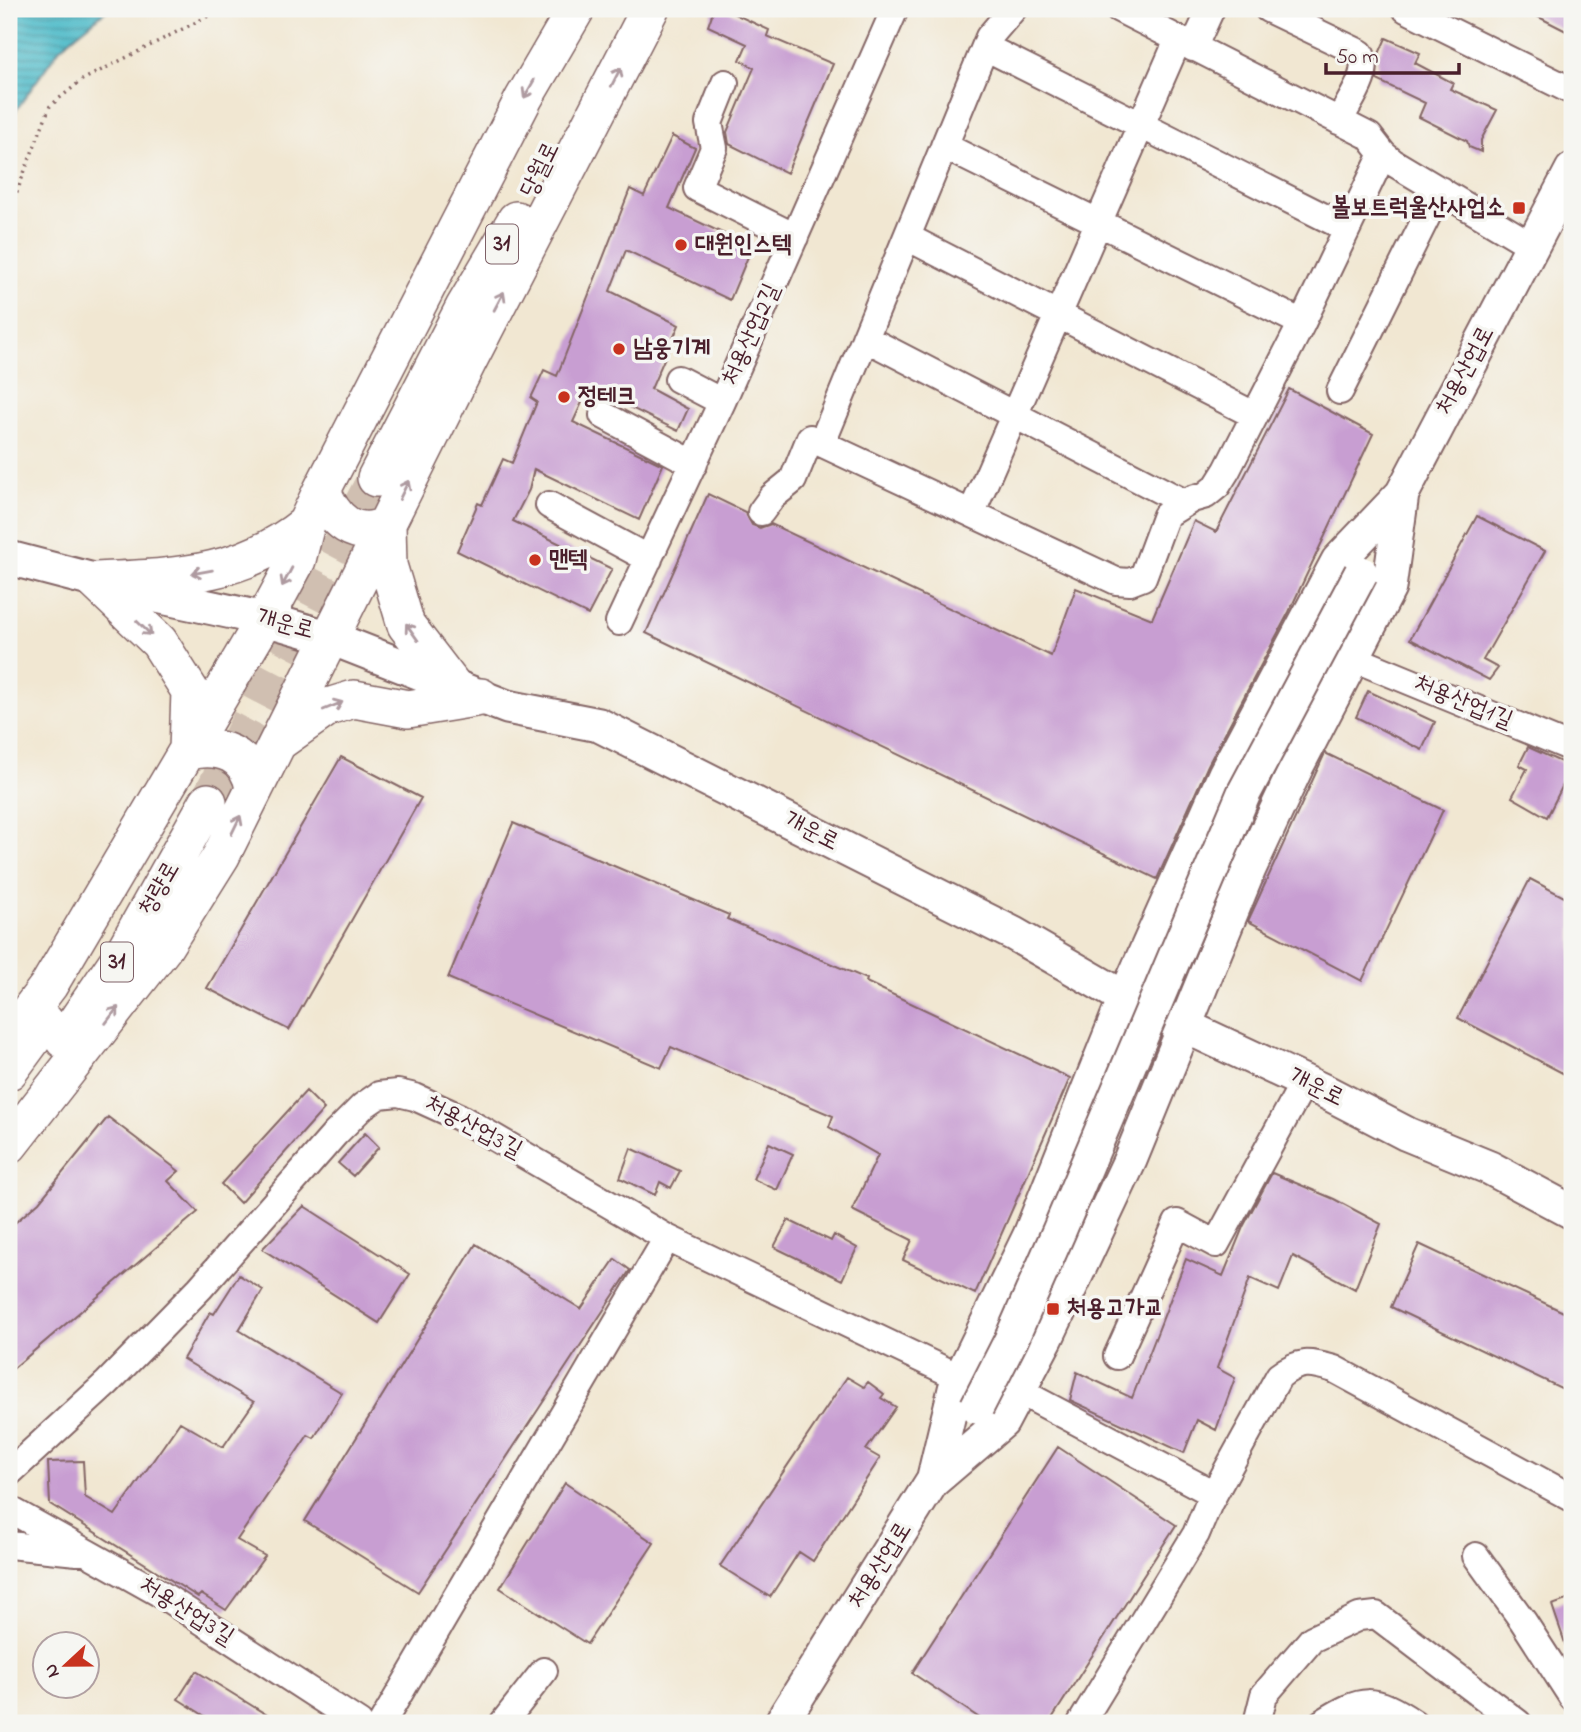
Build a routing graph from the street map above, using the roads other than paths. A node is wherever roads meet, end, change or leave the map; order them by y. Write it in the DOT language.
graph roads {
  1 [pos="576,9"];
  2 [pos="600,9"];
  3 [pos="625,9"];
  4 [pos="650,9"];
  5 [pos="895,9"];
  6 [pos="1013,9"];
  7 [pos="1119,9"];
  8 [pos="1211,9"];
  9 [pos="1268,9"];
  10 [pos="1406,9"];
  11 [pos="1186,44"];
  12 [pos="985,47"];
  13 [pos="725,82"];
  14 [pos="1572,91"];
  15 [pos="1339,121"];
  16 [pos="1141,125"];
  17 [pos="944,146"];
  18 [pos="1382,154"];
  19 [pos="1572,170"];
  20 [pos="1440,190"];
  21 [pos="1098,222"];
  22 [pos="1346,228"];
  23 [pos="794,237"];
  24 [pos="907,237"];
  25 [pos="1533,246"];
  26 [pos="1059,313"];
  27 [pos="1302,323"];
  28 [pos="865,338"];
  29 [pos="678,379"];
  30 [pos="1340,391"];
  31 [pos="722,402"];
  32 [pos="1015,414"];
  33 [pos="603,415"];
  34 [pos="1254,415"];
  35 [pos="822,443"];
  36 [pos="694,464"];
  37 [pos="322,490"];
  38 [pos="1402,495"];
  39 [pos="1185,503"];
  40 [pos="549,505"];
  41 [pos="761,512"];
  42 [pos="972,512"];
  43 [pos="306,524"];
  44 [pos="387,525"];
  45 [pos="9,558"];
  46 [pos="643,570"];
  47 [pos="95,581"];
  48 [pos="265,619"];
  49 [pos="619,621"];
  50 [pos="331,638"];
  51 [pos="1353,657"];
  52 [pos="467,691"];
  53 [pos="276,743"];
  54 [pos="1572,748"];
  55 [pos="188,751"];
  56 [pos="254,788"];
  57 [pos="1125,998"];
  58 [pos="1183,1025"];
  59 [pos="9,1038"];
  60 [pos="9,1071"];
  61 [pos="1304,1082"];
  62 [pos="9,1110"];
  63 [pos="9,1145"];
  64 [pos="1572,1212"];
  65 [pos="667,1238"];
  66 [pos="1117,1356"];
  67 [pos="961,1378"];
  68 [pos="1018,1391"];
  69 [pos="9,1473"];
  70 [pos="933,1482"];
  71 [pos="1214,1494"];
  72 [pos="1572,1498"];
  73 [pos="9,1509"];
  74 [pos="9,1545"];
  75 [pos="90,1554"];
  76 [pos="1476,1556"];
  77 [pos="544,1671"];
  78 [pos="1572,1697"];
  79 [pos="359,1723"];
  80 [pos="382,1723"];
  81 [pos="503,1723"];
  82 [pos="781,1723"];
  83 [pos="1081,1723"];
  84 [pos="1257,1723"];
  85 [pos="1322,1723"];
  86 [pos="1414,1723"];
  87 [pos="1518,1723"];
  1 -- 37 [label="highway, one-way"];
  2 -- 3 [label="highway, 당월로 / 31"];
  44 -- 4 [label="highway, one-way"];
  5 -- 23 [label="street, 처용산업2길"];
  6 -- 12 [label="street"];
  7 -- 11 [label="street"];
  8 -- 11 [label="street"];
  9 -- 15 [label="street"];
  10 -- 14 [label="street"];
  11 -- 15 [label="street"];
  11 -- 16 [label="street"];
  12 -- 16 [label="street"];
  12 -- 17 [label="street"];
  13 -- 23 [label="street"];
  15 -- 18 [label="street"];
  16 -- 21 [label="street"];
  16 -- 22 [label="street"];
  17 -- 21 [label="street"];
  17 -- 24 [label="street"];
  18 -- 20 [label="street"];
  18 -- 22 [label="street"];
  19 -- 25 [label="main road, 처용산업로"];
  20 -- 25 [label="street"];
  20 -- 30 [label="street"];
  21 -- 26 [label="street"];
  21 -- 27 [label="street"];
  22 -- 27 [label="street"];
  23 -- 31 [label="street, 처용산업2길"];
  24 -- 26 [label="street"];
  24 -- 28 [label="street"];
  25 -- 38 [label="main road, 처용산업로"];
  26 -- 32 [label="street"];
  26 -- 34 [label="street"];
  27 -- 34 [label="street"];
  28 -- 32 [label="street"];
  28 -- 35 [label="street"];
  29 -- 31 [label="street"];
  31 -- 36 [label="street, 처용산업2길"];
  32 -- 39 [label="street"];
  32 -- 42 [label="street"];
  33 -- 36 [label="street"];
  34 -- 39 [label="street"];
  35 -- 41 [label="street"];
  35 -- 42 [label="street"];
  36 -- 46 [label="street, 처용산업2길"];
  37 -- 43 [label="highway"];
  37 -- 44 [label="highway"];
  38 -- 51 [label="main road"];
  38 -- 57 [label="main road"];
  38 -- 70 [label="main road, 처용산업로, bridge"];
  39 -- 42 [label="street"];
  40 -- 46 [label="street"];
  43 -- 47 [label="highway, one-way"];
  43 -- 48 [label="highway, one-way"];
  44 -- 50 [label="highway"];
  52 -- 44 [label="highway, one-way"];
  45 -- 47 [label="main road, 개운로"];
  46 -- 49 [label="street, 처용산업2길"];
  47 -- 48 [label="main road, 개운로"];
  47 -- 55 [label="highway, one-way"];
  48 -- 50 [label="main road, 개운로"];
  48 -- 55 [label="highway"];
  50 -- 52 [label="main road, 개운로"];
  50 -- 53 [label="highway"];
  51 -- 54 [label="street, 처용산업1길"];
  51 -- 58 [label="main road"];
  53 -- 52 [label="highway, one-way"];
  52 -- 57 [label="main road, 개운로"];
  53 -- 56 [label="highway"];
  55 -- 56 [label="highway"];
  55 -- 59 [label="highway"];
  63 -- 56 [label="highway, one-way"];
  57 -- 58 [label="main road, 개운로"];
  57 -- 67 [label="main road"];
  58 -- 61 [label="main road, 개운로"];
  58 -- 68 [label="main road"];
  60 -- 62 [label="highway, 청량로 / 31"];
  61 -- 64 [label="main road, 개운로"];
  61 -- 66 [label="street"];
  65 -- 67 [label="street, 처용산업3길"];
  65 -- 69 [label="street, 처용산업3길"];
  65 -- 80 [label="street"];
  67 -- 70 [label="main road"];
  68 -- 70 [label="main road"];
  68 -- 71 [label="street"];
  70 -- 82 [label="main road, 처용산업로"];
  71 -- 72 [label="street"];
  71 -- 83 [label="street"];
  73 -- 75 [label="street, 처용산업3길"];
  74 -- 75 [label="street"];
  75 -- 79 [label="street, 처용산업3길"];
  76 -- 78 [label="street"];
  77 -- 81 [label="street"];
  84 -- 87 [label="street"];
  85 -- 86 [label="street"];
}
